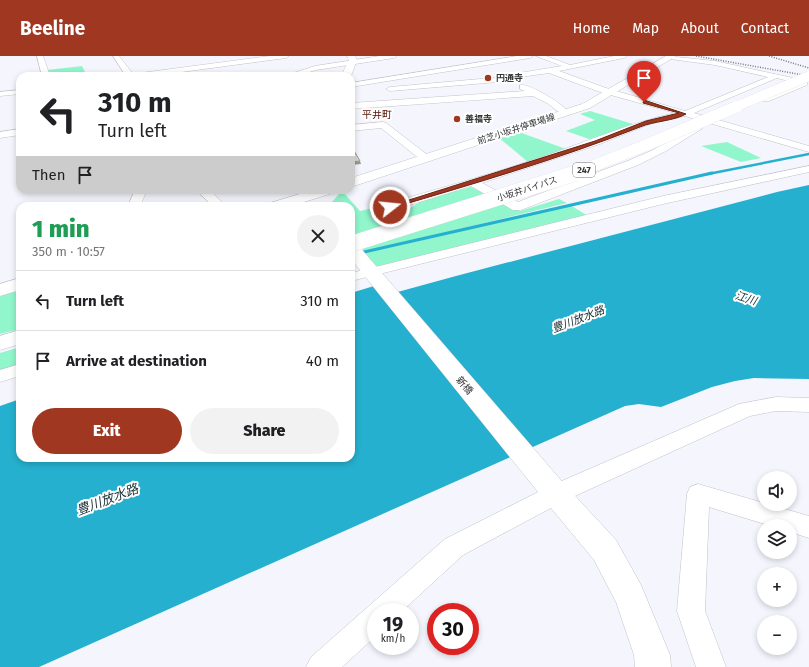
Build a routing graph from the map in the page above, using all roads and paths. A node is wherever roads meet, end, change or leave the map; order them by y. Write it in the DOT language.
graph roads {
  1 [pos="40,56"];
  2 [pos="116,56"];
  3 [pos="286,56"];
  4 [pos="394,56"];
  5 [pos="530,56"];
  6 [pos="539,56"];
  7 [pos="624,56"];
  8 [pos="268,57"];
  9 [pos="671,57"];
  10 [pos="462,58"];
  11 [pos="352,59"];
  12 [pos="195,60"];
  13 [pos="480,64"];
  14 [pos="203,67"];
  15 [pos="570,67"];
  16 [pos="550,71"];
  17 [pos="45,72"];
  18 [pos="127,72"];
  19 [pos="165,72"];
  20 [pos="209,72"];
  21 [pos="302,72"];
  22 [pos="347,72"];
  23 [pos="585,72"];
  24 [pos="776,76"];
  25 [pos="809,76"];
  26 [pos="508,78"];
  27 [pos="360,83"];
  28 [pos="355,84"];
  29 [pos="616,87"];
  30 [pos="16,92"];
  31 [pos="534,93"];
  32 [pos="0,94"];
  33 [pos="355,106"];
  34 [pos="566,113"];
  35 [pos="684,114"];
  36 [pos="712,122"];
  37 [pos="355,128"];
  38 [pos="16,133"];
  39 [pos="0,135"];
  40 [pos="596,142"];
  41 [pos="809,149"];
  42 [pos="620,152"];
  43 [pos="425,158"];
  44 [pos="809,169"];
  45 [pos="355,181"];
  46 [pos="472,182"];
  47 [pos="206,194"];
  48 [pos="314,197"];
  49 [pos="216,202"];
  50 [pos="292,202"];
  51 [pos="390,207"];
  52 [pos="355,243"];
  53 [pos="355,253"];
  54 [pos="372,274"];
  55 [pos="355,277"];
  56 [pos="16,285"];
  57 [pos="0,290"];
  58 [pos="16,338"];
  59 [pos="0,342"];
  60 [pos="16,371"];
  61 [pos="0,376"];
  62 [pos="809,405"];
  63 [pos="556,494"];
  64 [pos="809,527"];
  65 [pos="392,603"];
  66 [pos="367,625"];
  67 [pos="321,667"];
  68 [pos="653,667"];
  69 [pos="711,667"];
  1 -- 17 [label="street"];
  2 -- 18 [label="street"];
  3 -- 8 [label="street"];
  4 -- 11 [label="street"];
  5 -- 13 [label="street"];
  6 -- 15 [label="street"];
  7 -- 15 [label="street"];
  8 -- 14 [label="street"];
  9 -- 24 [label="street"];
  9 -- 29 [label="main road, 前芝小坂井停車場線"];
  10 -- 13 [label="street"];
  11 -- 21 [label="street"];
  11 -- 22 [label="main road"];
  12 -- 14 [label="street"];
  13 -- 26 [label="street"];
  13 -- 27 [label="street"];
  14 -- 19 [label="street"];
  14 -- 20 [label="street"];
  15 -- 16 [label="street"];
  15 -- 23 [label="street"];
  16 -- 26 [label="street"];
  16 -- 29 [label="street"];
  24 -- 35 [label="street"];
  24 -- 36 [label="street"];
  25 -- 52 [label="main road, 小坂井バイパス / 247, bridge"];
  26 -- 27 [label="street"];
  26 -- 31 [label="street"];
  27 -- 28 [label="street"];
  29 -- 34 [label="main road, 前芝小坂井停車場線"];
  29 -- 35 [label="street"];
  30 -- 32 [label="street"];
  31 -- 33 [label="street"];
  31 -- 34 [label="street"];
  34 -- 43 [label="main road, 前芝小坂井停車場線"];
  35 -- 36 [label="street"];
  35 -- 40 [label="street"];
  36 -- 41 [label="street"];
  36 -- 46 [label="street"];
  37 -- 43 [label="street"];
  38 -- 39 [label="street"];
  40 -- 42 [label="street"];
  40 -- 46 [label="street"];
  43 -- 45 [label="main road, 前芝小坂井停車場線"];
  44 -- 54 [label="street"];
  46 -- 51 [label="street"];
  47 -- 49 [label="street"];
  48 -- 50 [label="main road"];
  53 -- 54 [label="main road, 新橋"];
  54 -- 55 [label="street"];
  54 -- 63 [label="main road, 新橋"];
  56 -- 57 [label="main road"];
  58 -- 59 [label="main road"];
  60 -- 61 [label="street"];
  62 -- 63 [label="street"];
  63 -- 65 [label="street"];
  63 -- 68 [label="main road, 新橋"];
  64 -- 69 [label="street"];
  66 -- 67 [label="street"];
}
